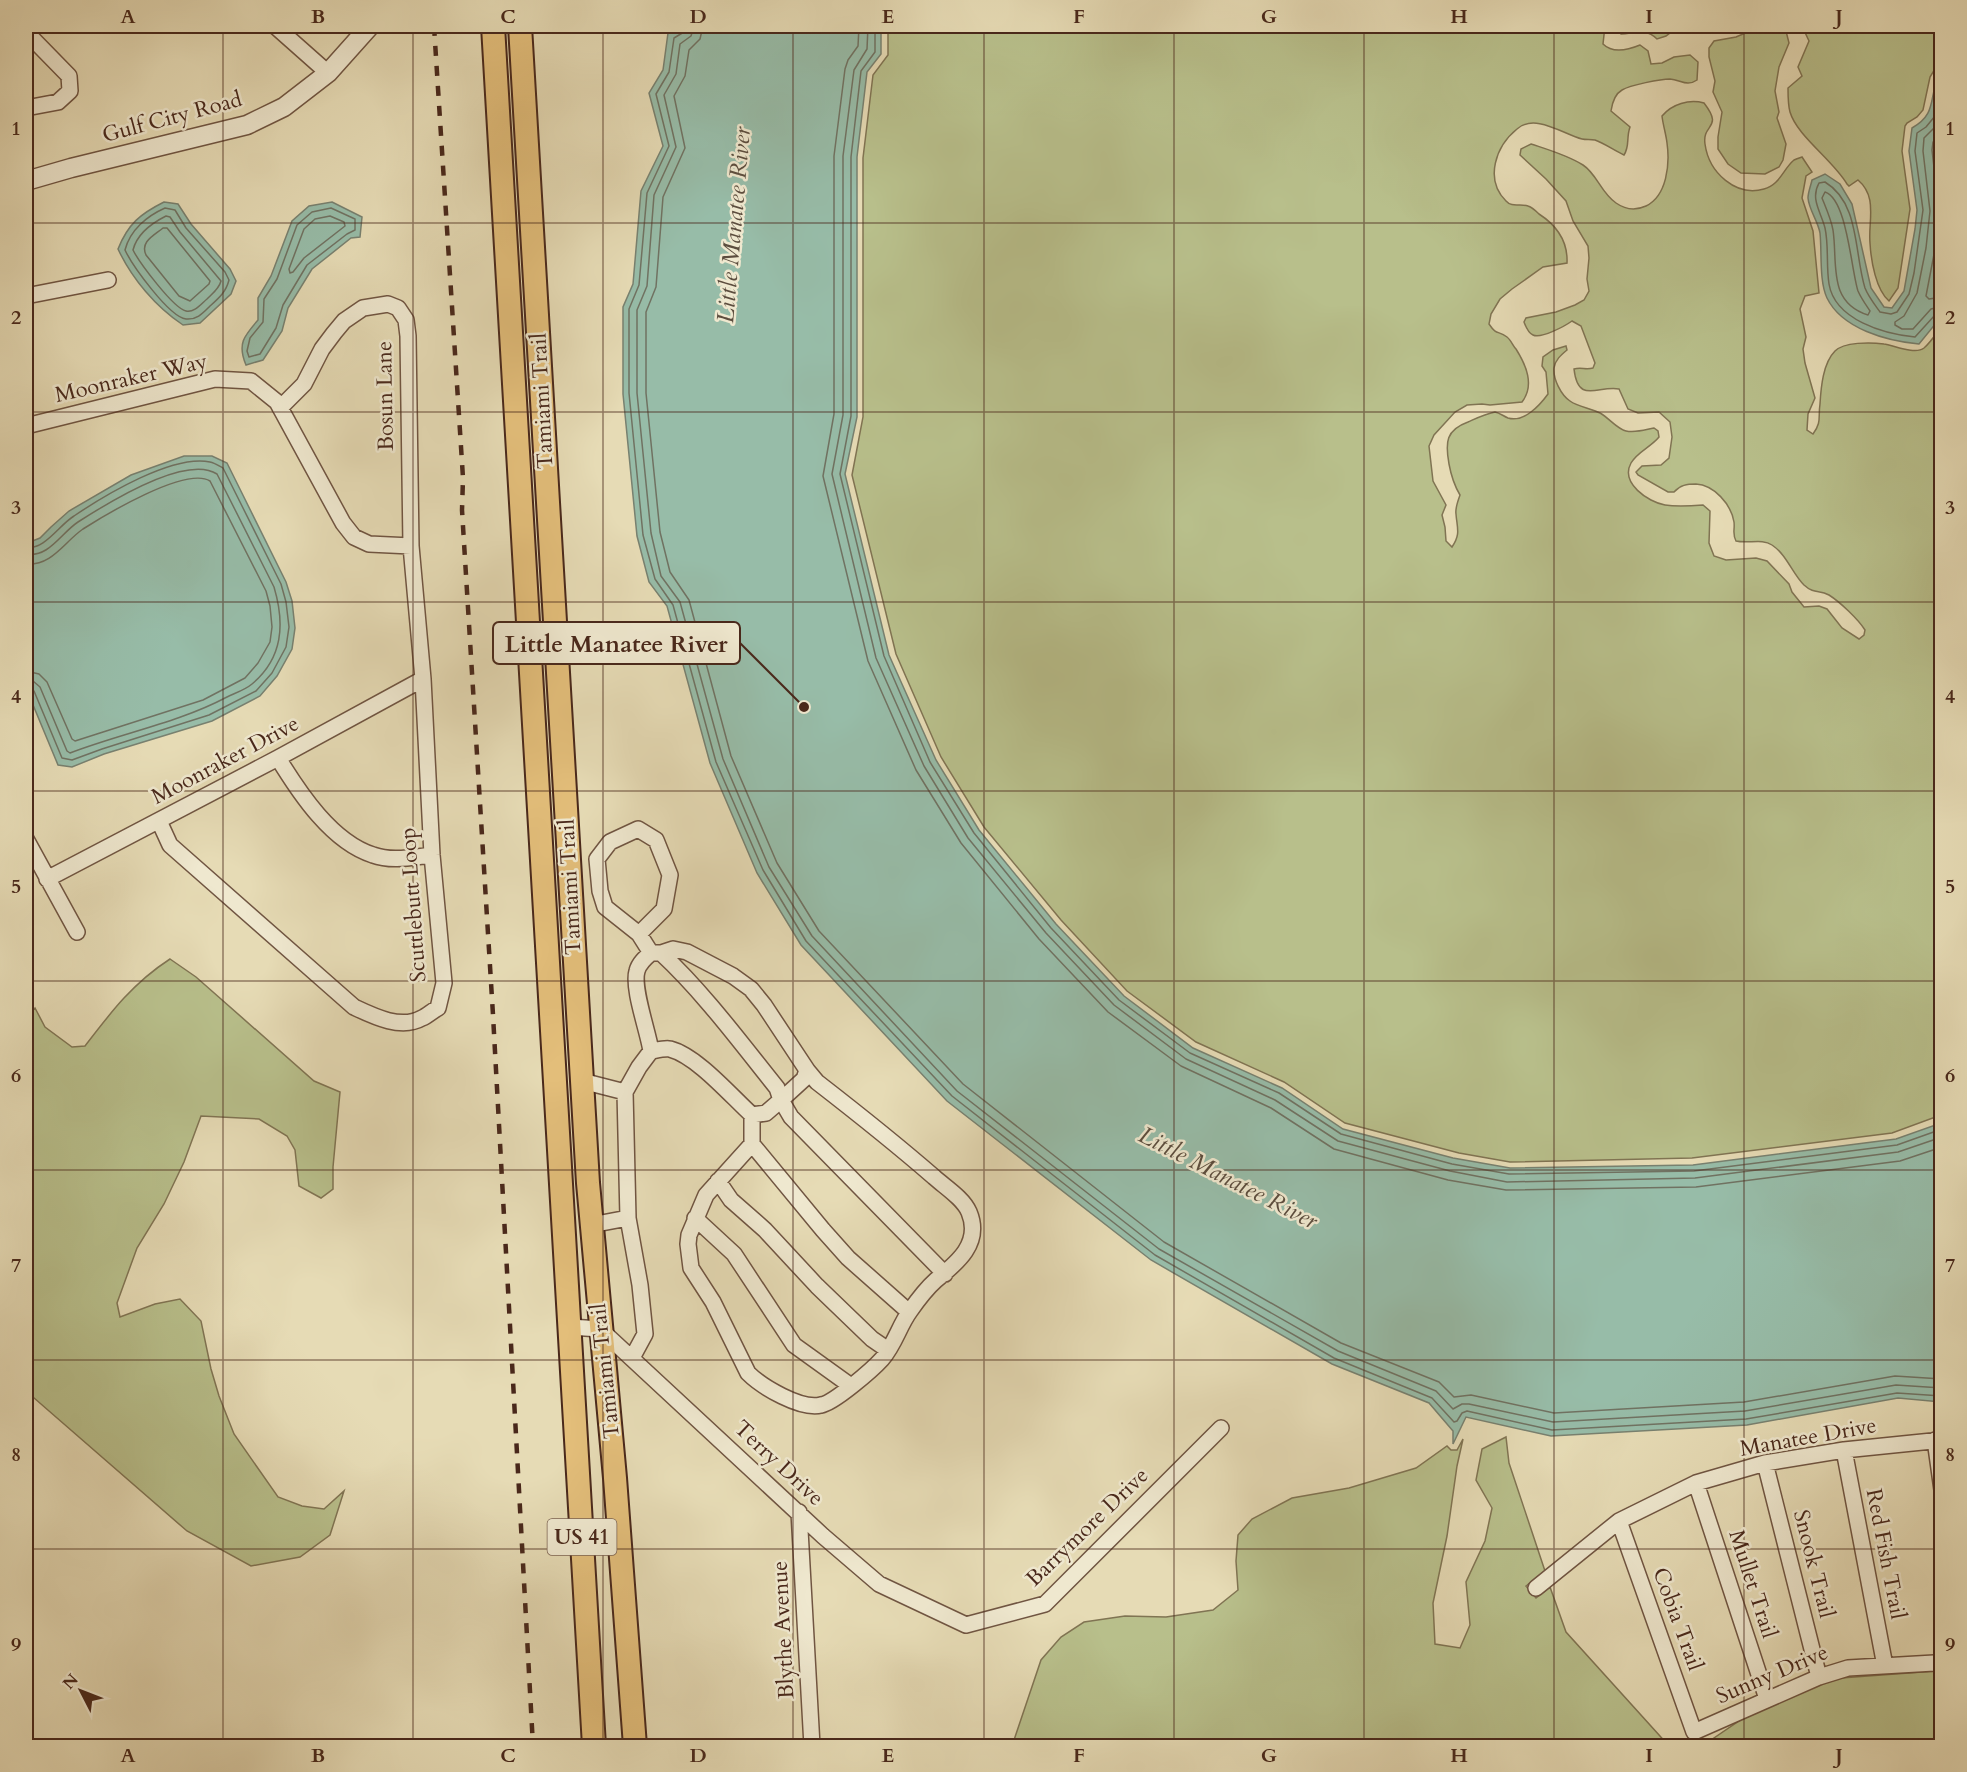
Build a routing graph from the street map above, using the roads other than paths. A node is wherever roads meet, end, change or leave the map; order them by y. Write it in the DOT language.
graph roads {
  1 [pos="275,26"];
  2 [pos="370,26"];
  3 [pos="493,26"];
  4 [pos="520,26"];
  5 [pos="26,32"];
  6 [pos="328,72"];
  7 [pos="26,108"];
  8 [pos="26,181"];
  9 [pos="108,280"];
  10 [pos="26,296"];
  11 [pos="280,408"];
  12 [pos="26,426"];
  13 [pos="411,546"];
  14 [pos="550,548"];
  15 [pos="524,550"];
  16 [pos="423,679"];
  17 [pos="278,758"];
  18 [pos="159,820"];
  19 [pos="26,839"];
  20 [pos="432,855"];
  21 [pos="47,879"];
  22 [pos="77,933"];
  23 [pos="639,934"];
  24 [pos="656,953"];
  25 [pos="651,1051"];
  26 [pos="807,1070"];
  27 [pos="582,1081"];
  28 [pos="625,1092"];
  29 [pos="781,1100"];
  30 [pos="752,1115"];
  31 [pos="752,1144"];
  32 [pos="718,1181"];
  33 [pos="628,1218"];
  34 [pos="695,1218"];
  35 [pos="591,1225"];
  36 [pos="945,1274"];
  37 [pos="909,1312"];
  38 [pos="570,1328"];
  39 [pos="600,1329"];
  40 [pos="888,1350"];
  41 [pos="632,1358"];
  42 [pos="851,1386"];
  43 [pos="1221,1428"];
  44 [pos="1938,1440"];
  45 [pos="1844,1450"];
  46 [pos="1765,1463"];
  47 [pos="1696,1484"];
  48 [pos="1941,1490"];
  49 [pos="799,1512"];
  50 [pos="1619,1521"];
  51 [pos="1536,1588"];
  52 [pos="966,1625"];
  53 [pos="1941,1664"];
  54 [pos="1885,1666"];
  55 [pos="1819,1677"];
  56 [pos="1767,1699"];
  57 [pos="1694,1732"];
  58 [pos="594,1746"];
  59 [pos="635,1746"];
  60 [pos="812,1746"];
  1 -- 6 [label="street"];
  2 -- 6 [label="street, Gulf City Road"];
  3 -- 15 [label="main road, Tamiami Trail / US 41"];
  4 -- 14 [label="main road, Tamiami Trail / US 41"];
  5 -- 7 [label="street"];
  6 -- 8 [label="street, Gulf City Road"];
  9 -- 10 [label="street"];
  11 -- 12 [label="street, Moonraker Way"];
  11 -- 13 [label="street, Moonraker Way"];
  11 -- 13 [label="street, Bosun Lane"];
  13 -- 16 [label="street, Scuttlebutt Loop"];
  14 -- 15 [label="street"];
  14 -- 27 [label="main road, Tamiami Trail / US 41"];
  15 -- 38 [label="main road, Tamiami Trail / US 41"];
  16 -- 17 [label="street, Moonraker Drive"];
  16 -- 20 [label="street, Scuttlebutt Loop"];
  17 -- 18 [label="street, Moonraker Drive"];
  17 -- 20 [label="street"];
  18 -- 20 [label="street, Scuttlebutt Loop"];
  18 -- 21 [label="street, Moonraker Drive"];
  19 -- 21 [label="street"];
  21 -- 22 [label="street"];
  23 -- 23 [label="street"];
  23 -- 24 [label="street"];
  24 -- 25 [label="street"];
  24 -- 26 [label="street"];
  24 -- 29 [label="street"];
  25 -- 28 [label="street"];
  25 -- 30 [label="street"];
  26 -- 29 [label="street"];
  26 -- 36 [label="street"];
  27 -- 28 [label="street"];
  27 -- 35 [label="main road, Tamiami Trail / US 41"];
  28 -- 33 [label="street"];
  29 -- 30 [label="street"];
  29 -- 36 [label="street"];
  30 -- 31 [label="street"];
  31 -- 32 [label="street"];
  31 -- 37 [label="street"];
  32 -- 34 [label="street"];
  32 -- 40 [label="street"];
  33 -- 35 [label="street"];
  33 -- 41 [label="street"];
  34 -- 42 [label="street"];
  34 -- 42 [label="street"];
  35 -- 39 [label="main road, Tamiami Trail / US 41"];
  36 -- 37 [label="street"];
  37 -- 40 [label="street"];
  38 -- 39 [label="street"];
  38 -- 58 [label="main road, Tamiami Trail / US 41"];
  39 -- 41 [label="street, Terry Drive"];
  39 -- 59 [label="main road, Tamiami Trail / US 41"];
  40 -- 42 [label="street"];
  41 -- 49 [label="street, Terry Drive"];
  43 -- 52 [label="street, Barrymore Drive"];
  44 -- 45 [label="street, Manatee Drive"];
  44 -- 48 [label="street"];
  45 -- 46 [label="street, Manatee Drive"];
  45 -- 54 [label="street, Red Fish Trail"];
  46 -- 47 [label="street, Manatee Drive"];
  46 -- 55 [label="street, Snook Trail"];
  47 -- 50 [label="street, Manatee Drive"];
  47 -- 56 [label="street, Mullet Trail"];
  49 -- 52 [label="street, Terry Drive"];
  49 -- 60 [label="street, Blythe Avenue"];
  50 -- 51 [label="street, Manatee Drive"];
  50 -- 57 [label="street, Cobia Trail"];
  53 -- 54 [label="street, Sunny Drive"];
  54 -- 55 [label="street, Sunny Drive"];
  55 -- 56 [label="street, Sunny Drive"];
  56 -- 57 [label="street, Sunny Drive"];
}
